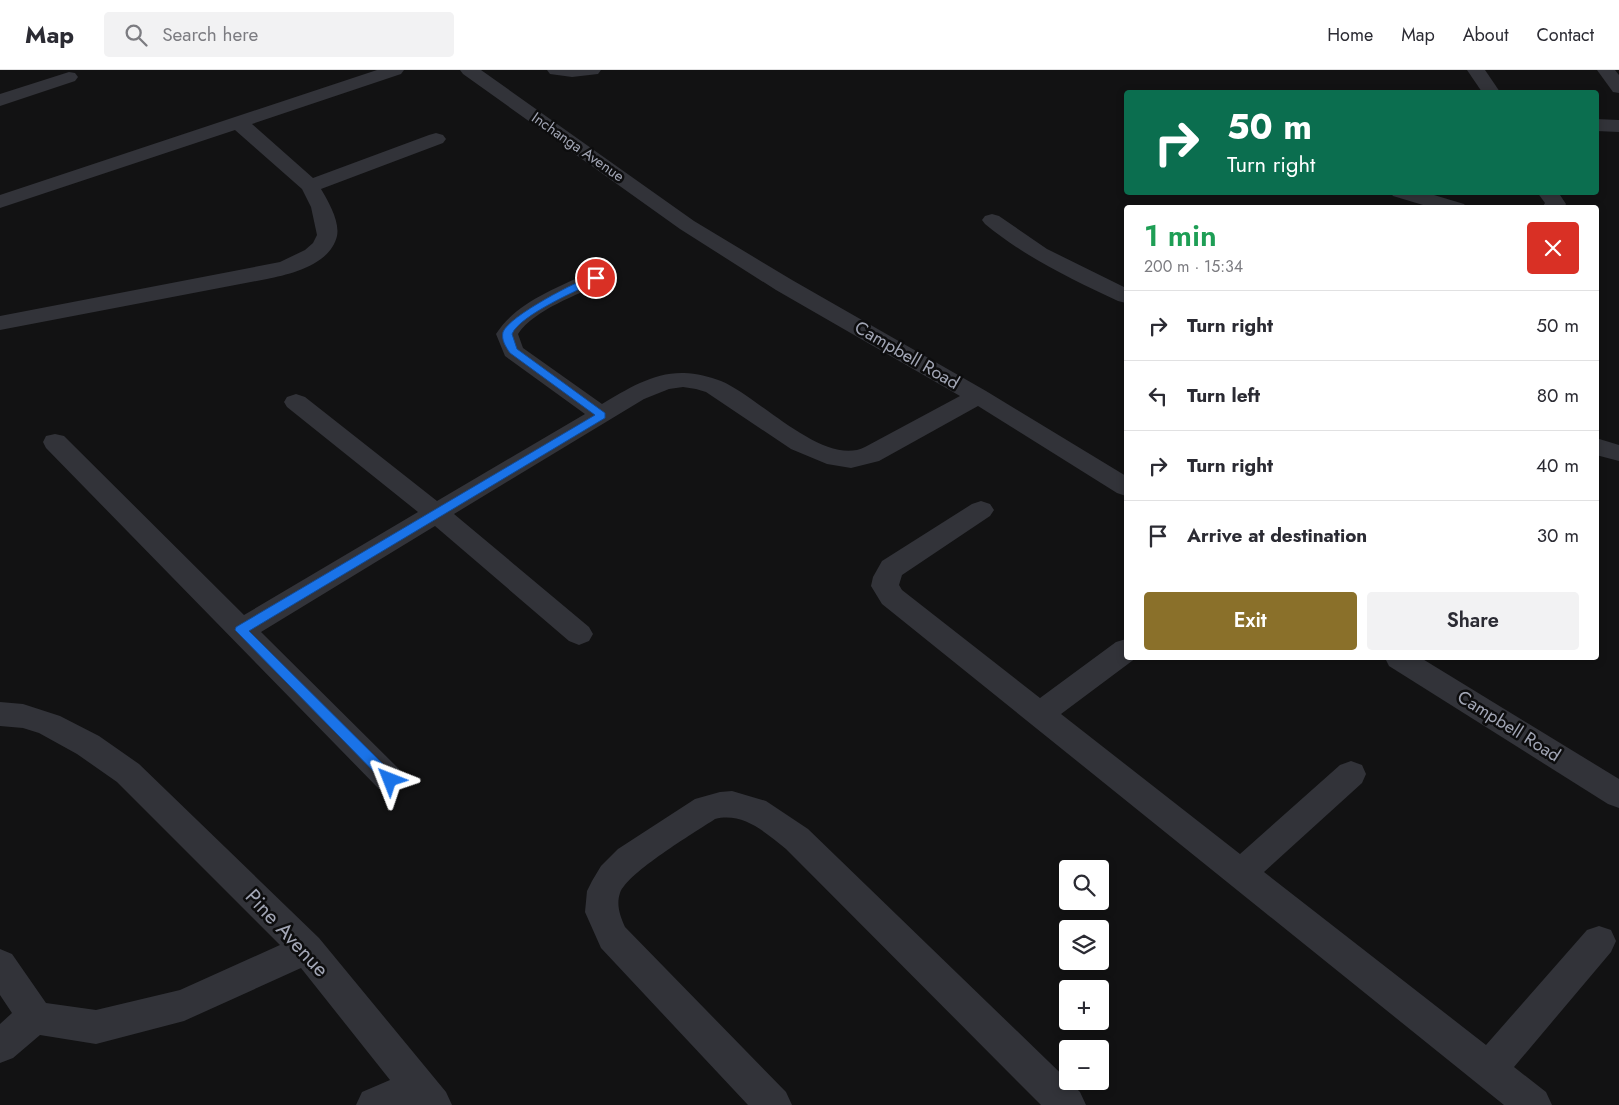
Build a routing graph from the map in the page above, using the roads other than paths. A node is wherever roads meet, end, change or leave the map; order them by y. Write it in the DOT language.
graph roads {
  1 [pos="395,70"];
  2 [pos="469,70"];
  3 [pos="556,70"];
  4 [pos="592,70"];
  5 [pos="1476,70"];
  6 [pos="1606,70"];
  7 [pos="69,77"];
  8 [pos="1619,88"];
  9 [pos="1490,90"];
  10 [pos="0,100"];
  11 [pos="239,123"];
  12 [pos="1599,125"];
  13 [pos="1619,126"];
  14 [pos="436,139"];
  15 [pos="310,186"];
  16 [pos="1411,195"];
  17 [pos="1549,195"];
  18 [pos="0,202"];
  19 [pos="1446,205"];
  20 [pos="1555,205"];
  21 [pos="992,220"];
  22 [pos="687,224"];
  23 [pos="596,278"];
  24 [pos="1124,295"];
  25 [pos="0,323"];
  26 [pos="978,396"];
  27 [pos="296,402"];
  28 [pos="602,415"];
  29 [pos="54,442"];
  30 [pos="1599,447"];
  31 [pos="1619,453"];
  32 [pos="1124,486"];
  33 [pos="981,510"];
  34 [pos="437,514"];
  35 [pos="241,630"];
  36 [pos="579,634"];
  37 [pos="1124,651"];
  38 [pos="1402,660"];
  39 [pos="0,714"];
  40 [pos="1040,714"];
  41 [pos="1351,774"];
  42 [pos="390,780"];
  43 [pos="1619,795"];
  44 [pos="1241,873"];
  45 [pos="1599,941"];
  46 [pos="307,949"];
  47 [pos="0,965"];
  48 [pos="35,1017"];
  49 [pos="0,1046"];
  50 [pos="1489,1069"];
  51 [pos="426,1096"];
  52 [pos="375,1105"];
  53 [pos="773,1105"];
  54 [pos="1067,1105"];
  55 [pos="1533,1105"];
  1 -- 11 [label="street"];
  2 -- 22 [label="street, Inchanga Avenue"];
  3 -- 4 [label="street"];
  5 -- 9 [label="street"];
  6 -- 8 [label="street"];
  7 -- 10 [label="street"];
  11 -- 15 [label="street"];
  11 -- 18 [label="street"];
  12 -- 13 [label="street"];
  14 -- 15 [label="street"];
  15 -- 25 [label="street"];
  16 -- 19 [label="street"];
  17 -- 20 [label="street"];
  21 -- 24 [label="street"];
  22 -- 26 [label="street, Campbell Road"];
  23 -- 28 [label="street"];
  26 -- 28 [label="street"];
  26 -- 32 [label="street, Campbell Road"];
  27 -- 34 [label="street"];
  28 -- 34 [label="street"];
  29 -- 35 [label="street"];
  30 -- 31 [label="street"];
  33 -- 40 [label="street"];
  34 -- 35 [label="street"];
  34 -- 36 [label="street"];
  35 -- 42 [label="street"];
  37 -- 40 [label="street"];
  38 -- 43 [label="street, Campbell Road"];
  39 -- 46 [label="street, Pine Avenue"];
  40 -- 44 [label="street"];
  41 -- 44 [label="street"];
  44 -- 50 [label="street"];
  45 -- 50 [label="street"];
  46 -- 48 [label="street"];
  46 -- 51 [label="street, Pine Avenue"];
  47 -- 48 [label="street"];
  48 -- 49 [label="street"];
  50 -- 55 [label="street"];
  51 -- 52 [label="street"];
  53 -- 54 [label="street"];
}
